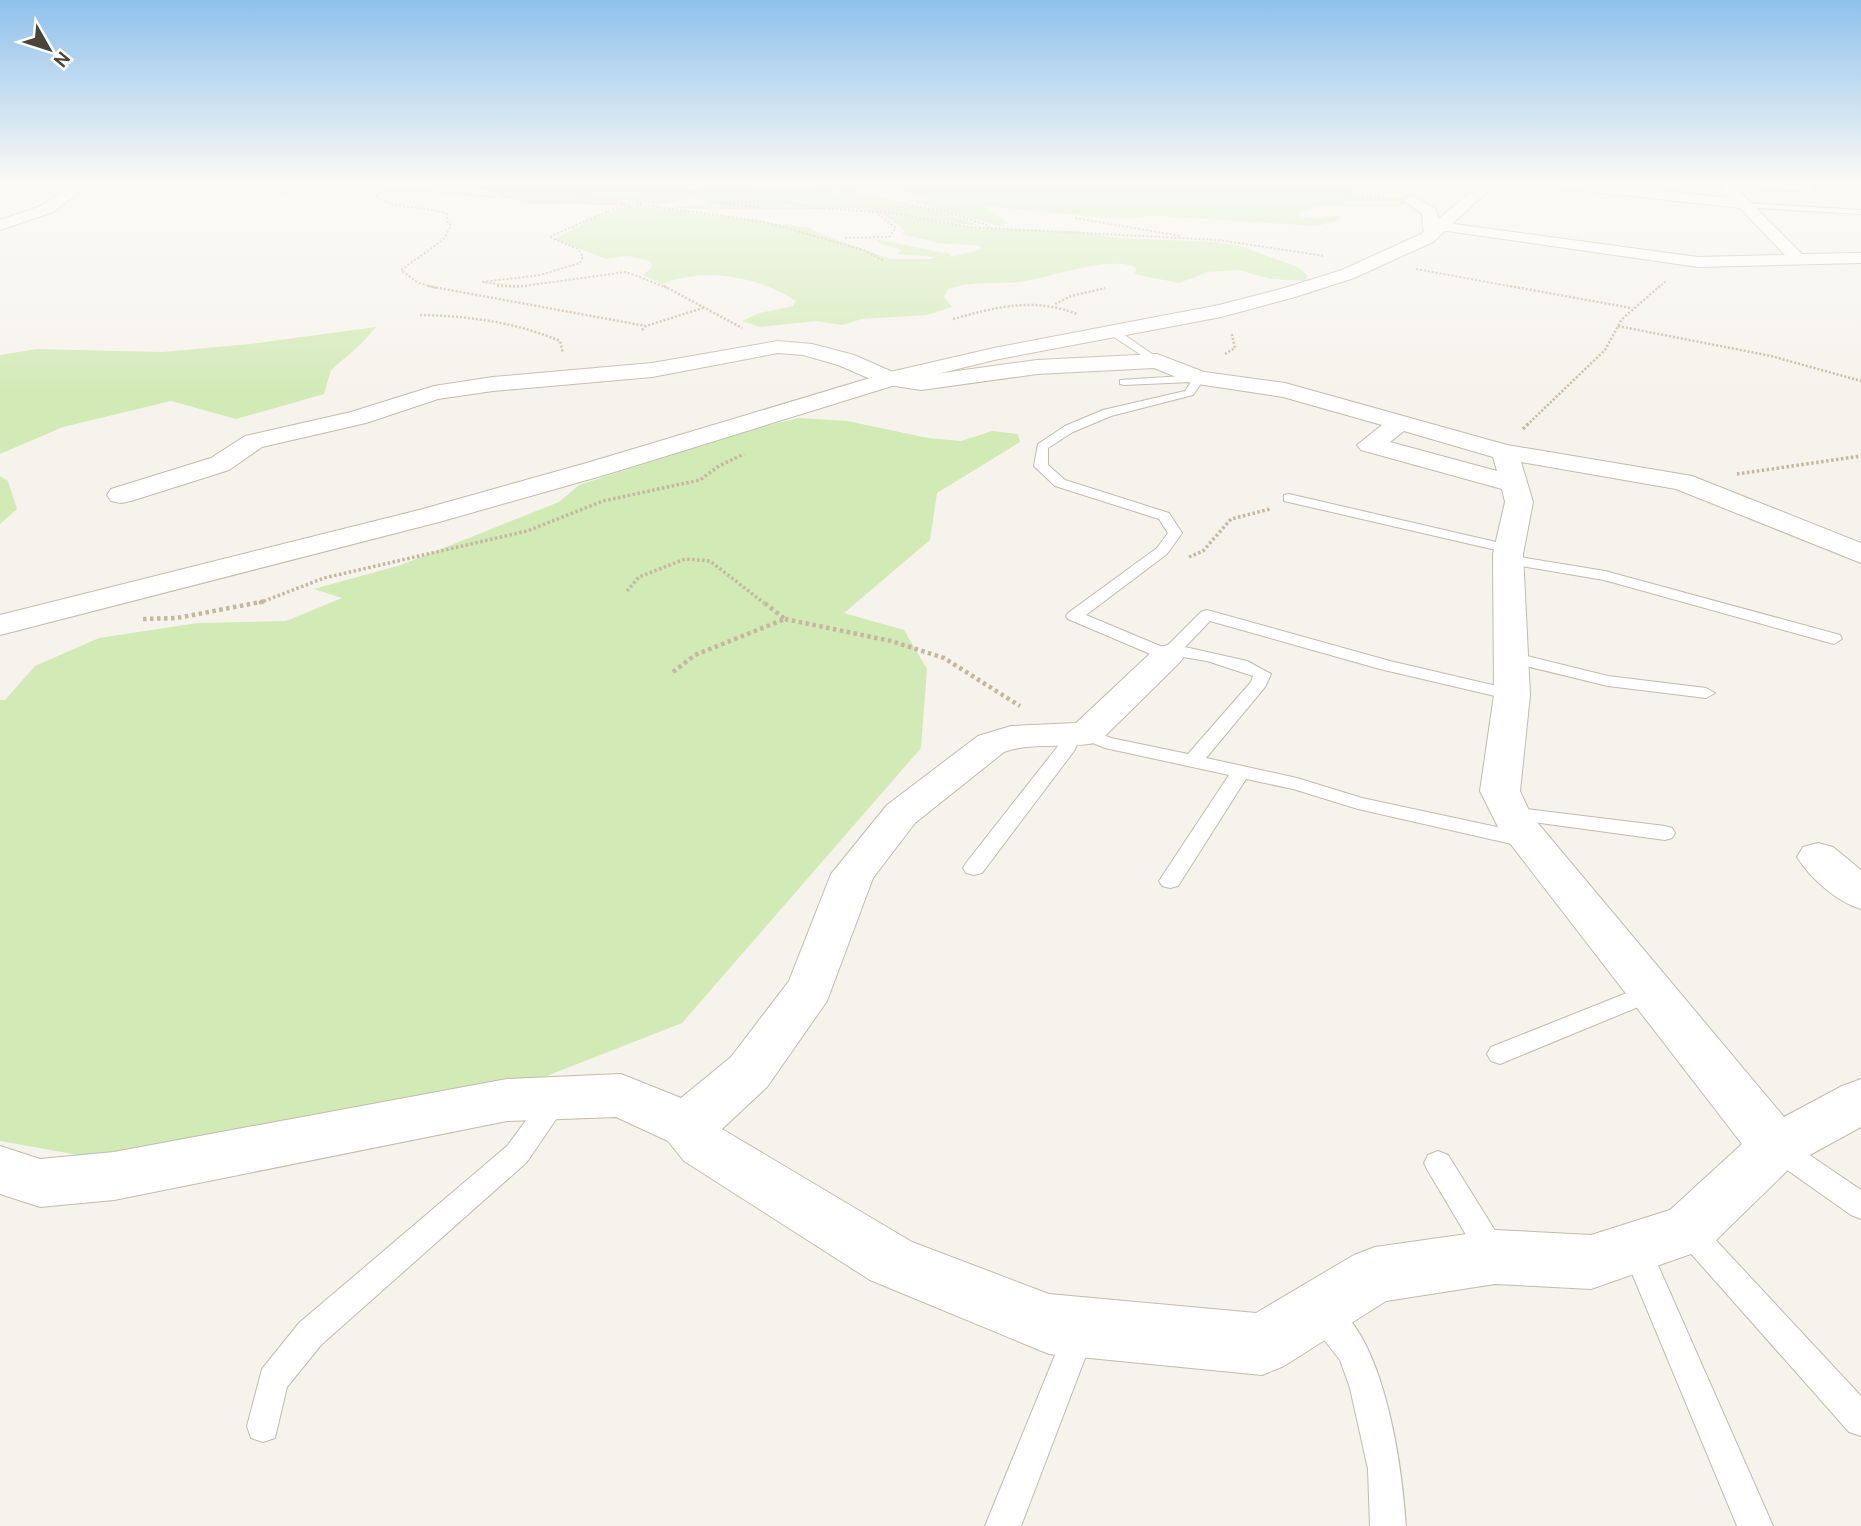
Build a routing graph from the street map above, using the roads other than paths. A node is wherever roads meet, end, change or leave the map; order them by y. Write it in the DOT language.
graph roads {
  1 [pos="1391,253"];
  2 [pos="1632,253"];
  3 [pos="1656,253"];
  4 [pos="1793,253"];
  5 [pos="1655,256"];
  6 [pos="1861,258"];
  7 [pos="1797,260"];
  8 [pos="1112,331"];
  9 [pos="1158,362"];
  10 [pos="1199,378"];
  11 [pos="890,379"];
  12 [pos="1125,383"];
  13 [pos="1400,423"];
  14 [pos="1505,452"];
  15 [pos="1514,484"];
  16 [pos="121,495"];
  17 [pos="1289,498"];
  18 [pos="1861,554"];
  19 [pos="1508,555"];
  20 [pos="0,625"];
  21 [pos="1834,639"];
  22 [pos="1170,653"];
  23 [pos="1511,676"];
  24 [pos="1706,692"];
  25 [pos="1075,734"];
  26 [pos="1193,761"];
  27 [pos="1241,772"];
  28 [pos="1520,827"];
  29 [pos="1665,833"];
  30 [pos="1818,857"];
  31 [pos="974,868"];
  32 [pos="1170,881"];
  33 [pos="1861,894"];
  34 [pos="1652,992"];
  35 [pos="1500,1054"];
  36 [pos="557,1098"];
  37 [pos="1861,1101"];
  38 [pos="687,1125"];
  39 [pos="1776,1147"];
  40 [pos="1437,1163"];
  41 [pos="0,1170"];
  42 [pos="1861,1206"];
  43 [pos="1662,1239"];
  44 [pos="1495,1257"];
  45 [pos="1318,1309"];
  46 [pos="1081,1328"];
  47 [pos="1861,1420"];
  48 [pos="263,1426"];
  49 [pos="1003,1526"];
  50 [pos="1388,1526"];
  51 [pos="1755,1526"];
  1 -- 8 [label="street"];
  2 -- 5 [label="street"];
  3 -- 5 [label="street"];
  4 -- 7 [label="street"];
  5 -- 7 [label="street"];
  6 -- 7 [label="street"];
  8 -- 9 [label="lane"];
  8 -- 11 [label="street"];
  9 -- 10 [label="street"];
  9 -- 11 [label="street"];
  10 -- 12 [label="lane"];
  10 -- 13 [label="street"];
  10 -- 22 [label="lane"];
  11 -- 16 [label="street"];
  11 -- 20 [label="street"];
  13 -- 14 [label="street"];
  13 -- 15 [label="street"];
  14 -- 15 [label="street"];
  14 -- 18 [label="street"];
  15 -- 19 [label="street"];
  17 -- 19 [label="lane"];
  19 -- 21 [label="lane"];
  19 -- 23 [label="street"];
  22 -- 23 [label="lane"];
  22 -- 25 [label="street"];
  22 -- 26 [label="lane"];
  23 -- 24 [label="lane"];
  23 -- 28 [label="street"];
  25 -- 26 [label="lane"];
  25 -- 31 [label="lane"];
  25 -- 38 [label="street"];
  26 -- 27 [label="lane"];
  27 -- 28 [label="lane"];
  27 -- 32 [label="lane"];
  28 -- 29 [label="lane"];
  28 -- 34 [label="street"];
  30 -- 33 [label="street"];
  34 -- 35 [label="lane"];
  34 -- 39 [label="street"];
  36 -- 38 [label="street"];
  36 -- 41 [label="street"];
  36 -- 48 [label="lane"];
  37 -- 39 [label="street"];
  38 -- 46 [label="street"];
  39 -- 42 [label="lane"];
  39 -- 43 [label="street"];
  40 -- 44 [label="lane"];
  43 -- 44 [label="street"];
  43 -- 47 [label="lane"];
  43 -- 51 [label="lane"];
  44 -- 45 [label="street"];
  45 -- 46 [label="street"];
  45 -- 50 [label="lane"];
  46 -- 49 [label="lane"];
}
